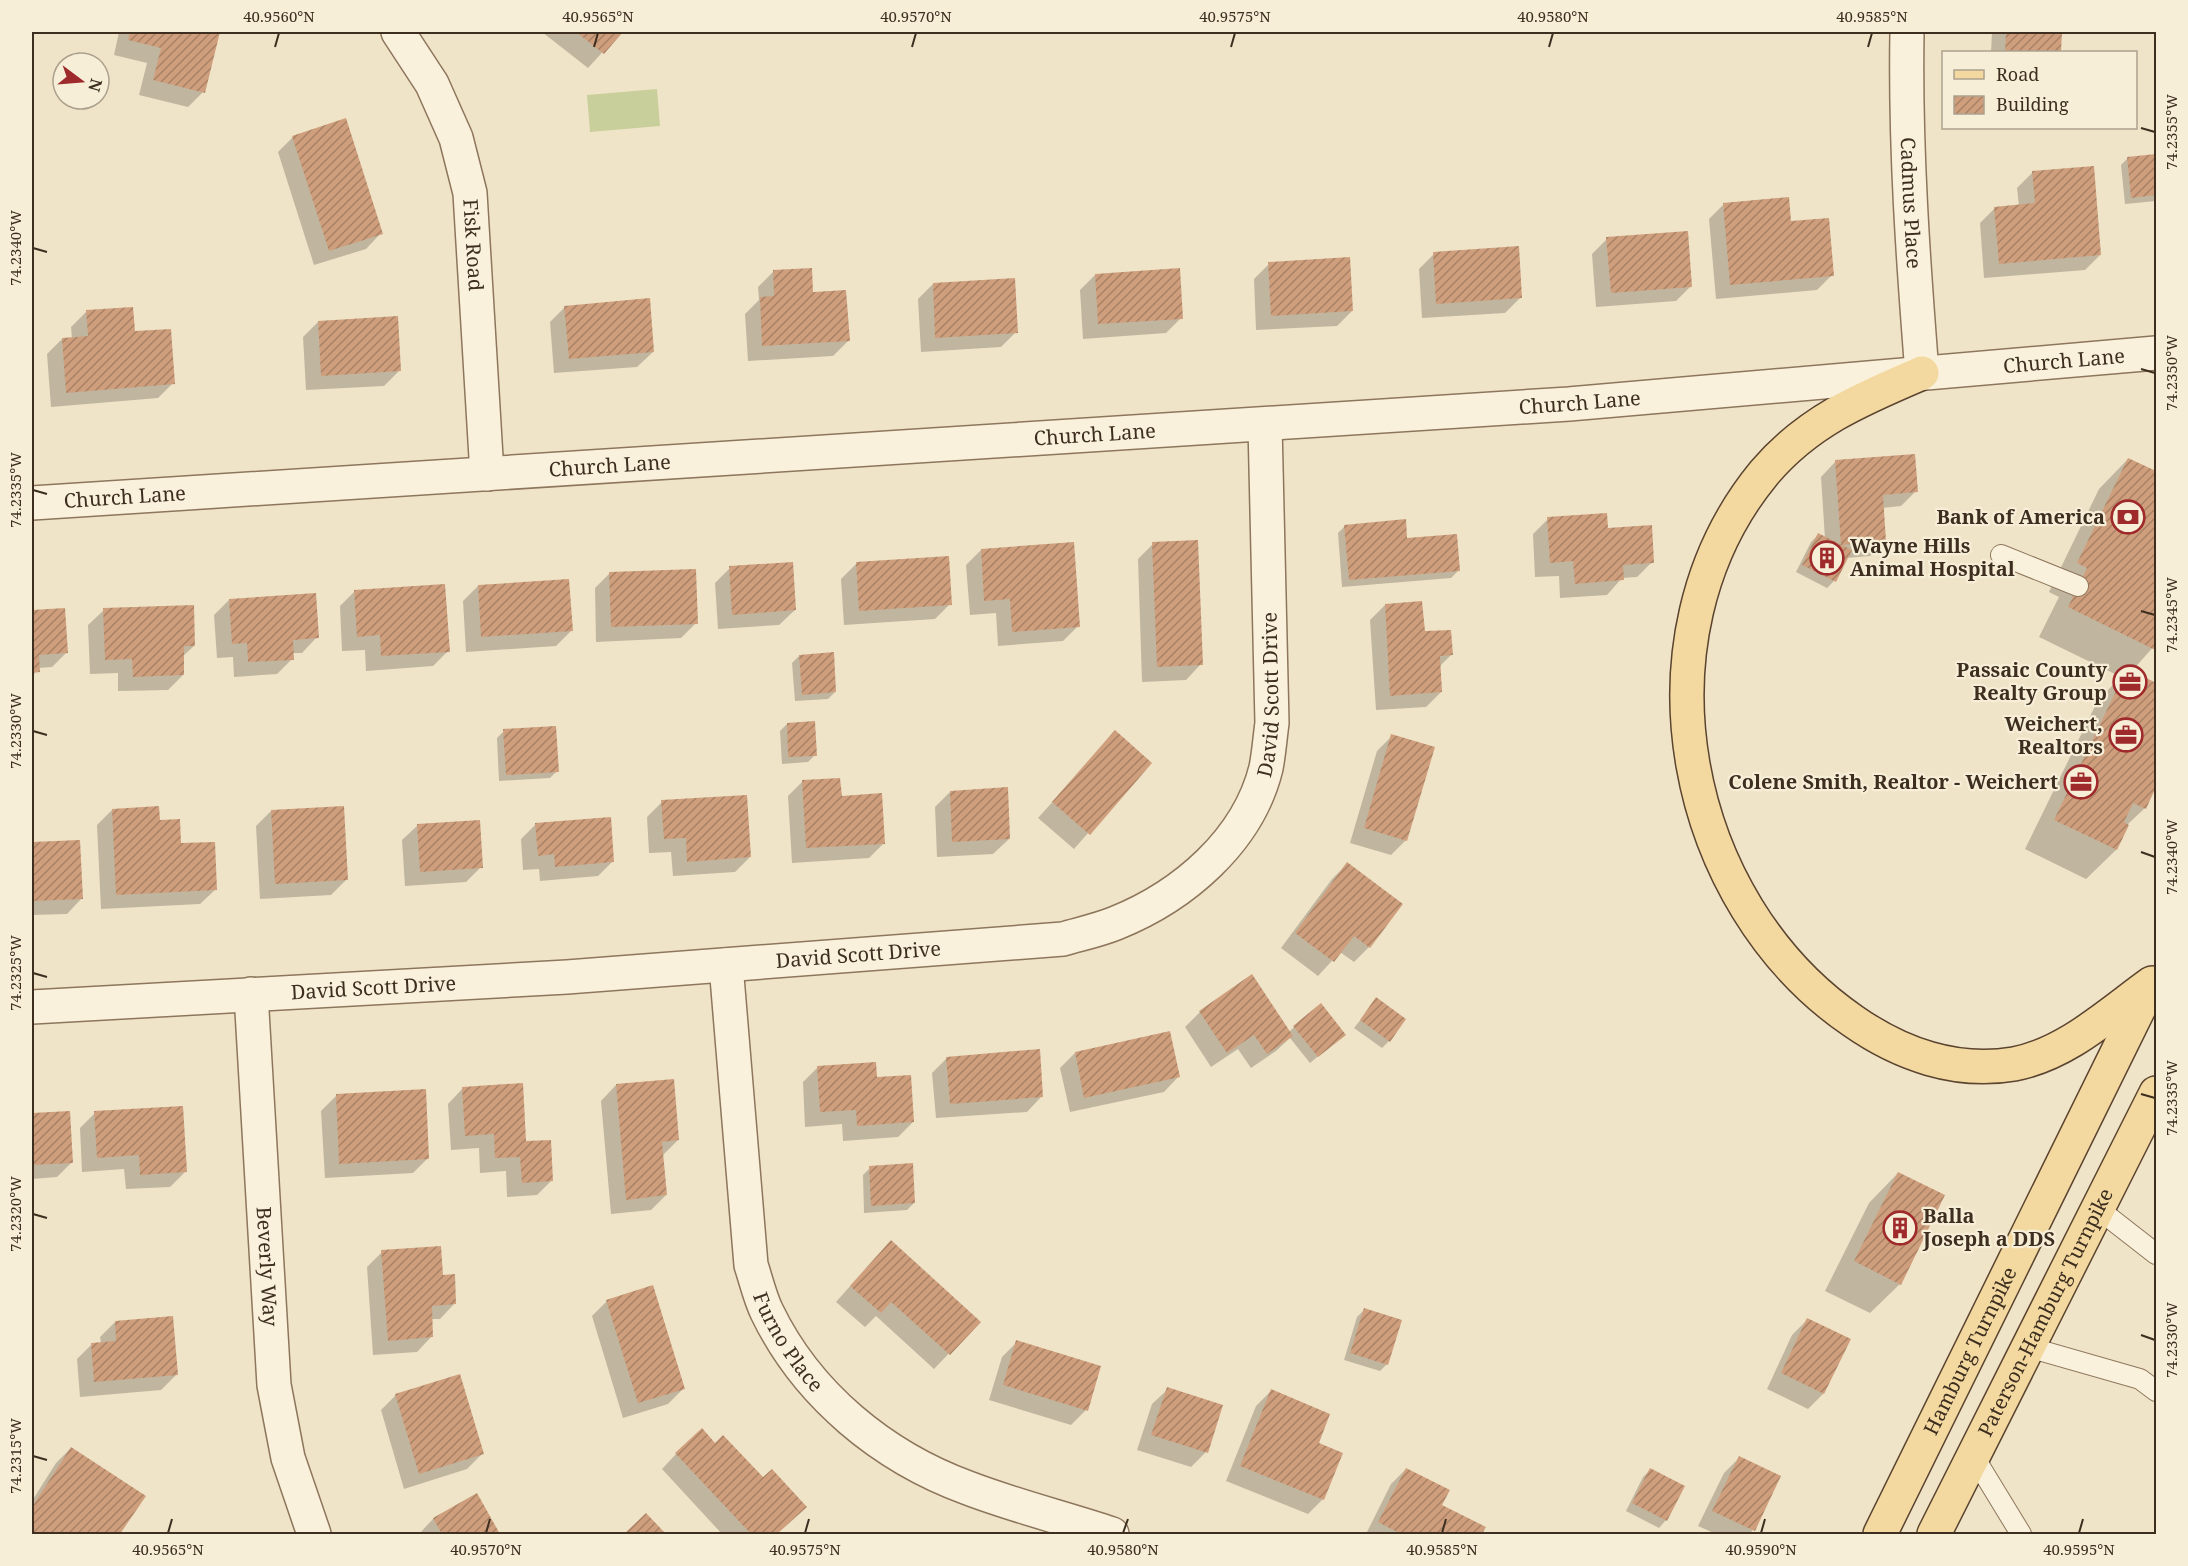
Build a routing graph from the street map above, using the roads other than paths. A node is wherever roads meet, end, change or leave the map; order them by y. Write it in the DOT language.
graph roads {
  1 [pos="398,32"];
  2 [pos="1907,32"];
  3 [pos="2157,353"];
  4 [pos="1922,373"];
  5 [pos="1265,425"];
  6 [pos="487,474"];
  7 [pos="32,503"];
  8 [pos="2001,555"];
  9 [pos="2078,586"];
  10 [pos="726,965"];
  11 [pos="2154,978"];
  12 [pos="251,994"];
  13 [pos="32,1007"];
  14 [pos="2157,1093"];
  15 [pos="2097,1208"];
  16 [pos="2157,1254"];
  17 [pos="2028,1347"];
  18 [pos="2157,1390"];
  19 [pos="1974,1456"];
  20 [pos="314,1534"];
  21 [pos="1112,1534"];
  22 [pos="1880,1534"];
  23 [pos="1934,1534"];
  24 [pos="2021,1534"];
  1 -- 6 [label="street, Fisk Road"];
  2 -- 4 [label="street, Cadmus Place"];
  3 -- 4 [label="street, Church Lane"];
  4 -- 5 [label="street, Church Lane"];
  4 -- 11 [label="main road"];
  5 -- 6 [label="street, Church Lane"];
  5 -- 10 [label="street, David Scott Drive"];
  6 -- 7 [label="street, Church Lane"];
  8 -- 9 [label="lane"];
  10 -- 12 [label="street, David Scott Drive"];
  10 -- 21 [label="street, Furno Place"];
  11 -- 22 [label="main road, Hamburg Turnpike"];
  12 -- 13 [label="street, David Scott Drive"];
  12 -- 20 [label="street, Beverly Way"];
  14 -- 15 [label="main road, Paterson-Hamburg Turnpike"];
  15 -- 16 [label="lane"];
  15 -- 17 [label="main road, Paterson-Hamburg Turnpike"];
  17 -- 18 [label="lane"];
  17 -- 19 [label="main road, Paterson-Hamburg Turnpike"];
  19 -- 23 [label="main road, Paterson-Hamburg Turnpike"];
  19 -- 24 [label="lane"];
}
